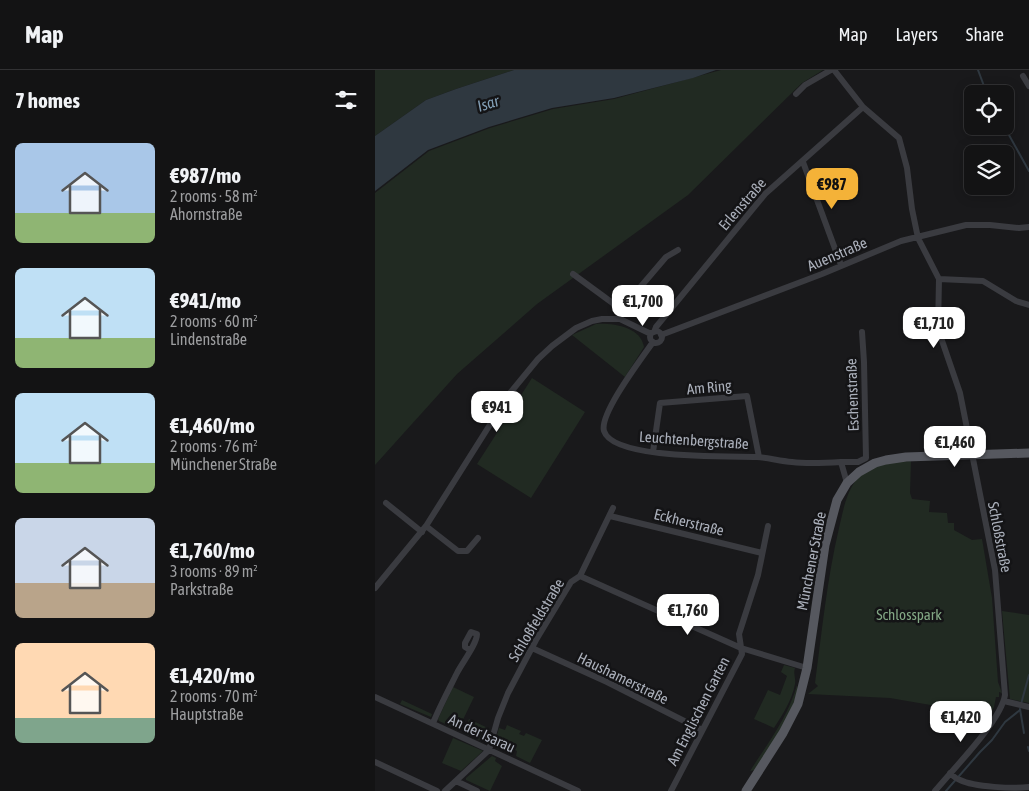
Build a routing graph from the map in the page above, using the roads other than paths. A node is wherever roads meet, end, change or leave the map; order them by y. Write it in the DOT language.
graph roads {
  1 [pos="833,70"];
  2 [pos="1023,76"];
  3 [pos="1029,86"];
  4 [pos="796,94"];
  5 [pos="863,107"];
  6 [pos="803,162"];
  7 [pos="1029,227"];
  8 [pos="918,238"];
  9 [pos="678,250"];
  10 [pos="841,265"];
  11 [pos="573,274"];
  12 [pos="939,279"];
  13 [pos="1029,305"];
  14 [pos="620,319"];
  15 [pos="862,332"];
  16 [pos="652,333"];
  17 [pos="661,335"];
  18 [pos="653,342"];
  19 [pos="653,452"];
  20 [pos="1029,453"];
  21 [pos="972,456"];
  22 [pos="759,457"];
  23 [pos="867,458"];
  24 [pos="841,462"];
  25 [pos="875,463"];
  26 [pos="847,483"];
  27 [pos="386,503"];
  28 [pos="613,508"];
  29 [pos="610,516"];
  30 [pos="768,526"];
  31 [pos="424,529"];
  32 [pos="478,538"];
  33 [pos="762,553"];
  34 [pos="579,576"];
  35 [pos="375,588"];
  36 [pos="532,648"];
  37 [pos="741,648"];
  38 [pos="470,650"];
  39 [pos="807,668"];
  40 [pos="375,697"];
  41 [pos="1007,702"];
  42 [pos="1029,707"];
  43 [pos="433,723"];
  44 [pos="702,730"];
  45 [pos="489,750"];
  46 [pos="375,762"];
  47 [pos="954,776"];
  48 [pos="456,781"];
  49 [pos="1028,788"];
  50 [pos="437,791"];
  51 [pos="445,791"];
  52 [pos="477,791"];
  53 [pos="578,791"];
  54 [pos="671,791"];
  55 [pos="746,791"];
  56 [pos="935,791"];
  1 -- 4 [label="street"];
  1 -- 5 [label="street, Schloßstraße"];
  2 -- 3 [label="street"];
  5 -- 6 [label="street, Erlenstraße"];
  5 -- 8 [label="street, Schloßstraße"];
  6 -- 10 [label="street"];
  6 -- 16 [label="street, Erlenstraße"];
  7 -- 8 [label="street, Auenstraße"];
  8 -- 10 [label="street, Auenstraße"];
  8 -- 12 [label="street, Schloßstraße"];
  9 -- 14 [label="street"];
  10 -- 17 [label="street, Auenstraße"];
  11 -- 14 [label="street"];
  12 -- 13 [label="street"];
  12 -- 21 [label="street, Schloßstraße"];
  14 -- 16 [label="street"];
  14 -- 31 [label="street"];
  15 -- 23 [label="street, Eschenstraße"];
  16 -- 17 [label="street"];
  16 -- 18 [label="street"];
  17 -- 18 [label="street"];
  18 -- 19 [label="street, Leuchtenbergstraße"];
  19 -- 22 [label="street, Leuchtenbergstraße"];
  19 -- 22 [label="street, Am Ring"];
  20 -- 21 [label="main road, Münchener Straße"];
  21 -- 25 [label="main road, Münchener Straße"];
  21 -- 41 [label="street, Schloßstraße"];
  22 -- 24 [label="street, Leuchtenbergstraße"];
  23 -- 24 [label="street"];
  23 -- 25 [label="street"];
  24 -- 26 [label="street"];
  25 -- 26 [label="main road, Münchener Straße"];
  26 -- 39 [label="main road, Münchener Straße"];
  27 -- 31 [label="street"];
  28 -- 29 [label="street, Schloßfeldstraße"];
  29 -- 33 [label="street, Eckherstraße"];
  29 -- 34 [label="street, Schloßfeldstraße"];
  30 -- 33 [label="street, Am Englischen Garten"];
  31 -- 32 [label="street"];
  31 -- 35 [label="street"];
  33 -- 37 [label="street, Am Englischen Garten"];
  34 -- 36 [label="street, Schloßfeldstraße"];
  34 -- 37 [label="street"];
  36 -- 44 [label="street, Haushamerstraße"];
  36 -- 45 [label="street, Schloßfeldstraße"];
  37 -- 39 [label="street"];
  37 -- 44 [label="street, Am Englischen Garten"];
  38 -- 43 [label="street"];
  39 -- 55 [label="main road, Münchener Straße"];
  40 -- 43 [label="street, An der Isarau"];
  41 -- 42 [label="street"];
  41 -- 47 [label="street"];
  43 -- 45 [label="street, An der Isarau"];
  44 -- 54 [label="street, Am Englischen Garten"];
  45 -- 48 [label="street"];
  45 -- 53 [label="street, An der Isarau"];
  46 -- 50 [label="street"];
  47 -- 49 [label="street"];
  47 -- 56 [label="street"];
  48 -- 51 [label="street"];
  48 -- 52 [label="street"];
}
